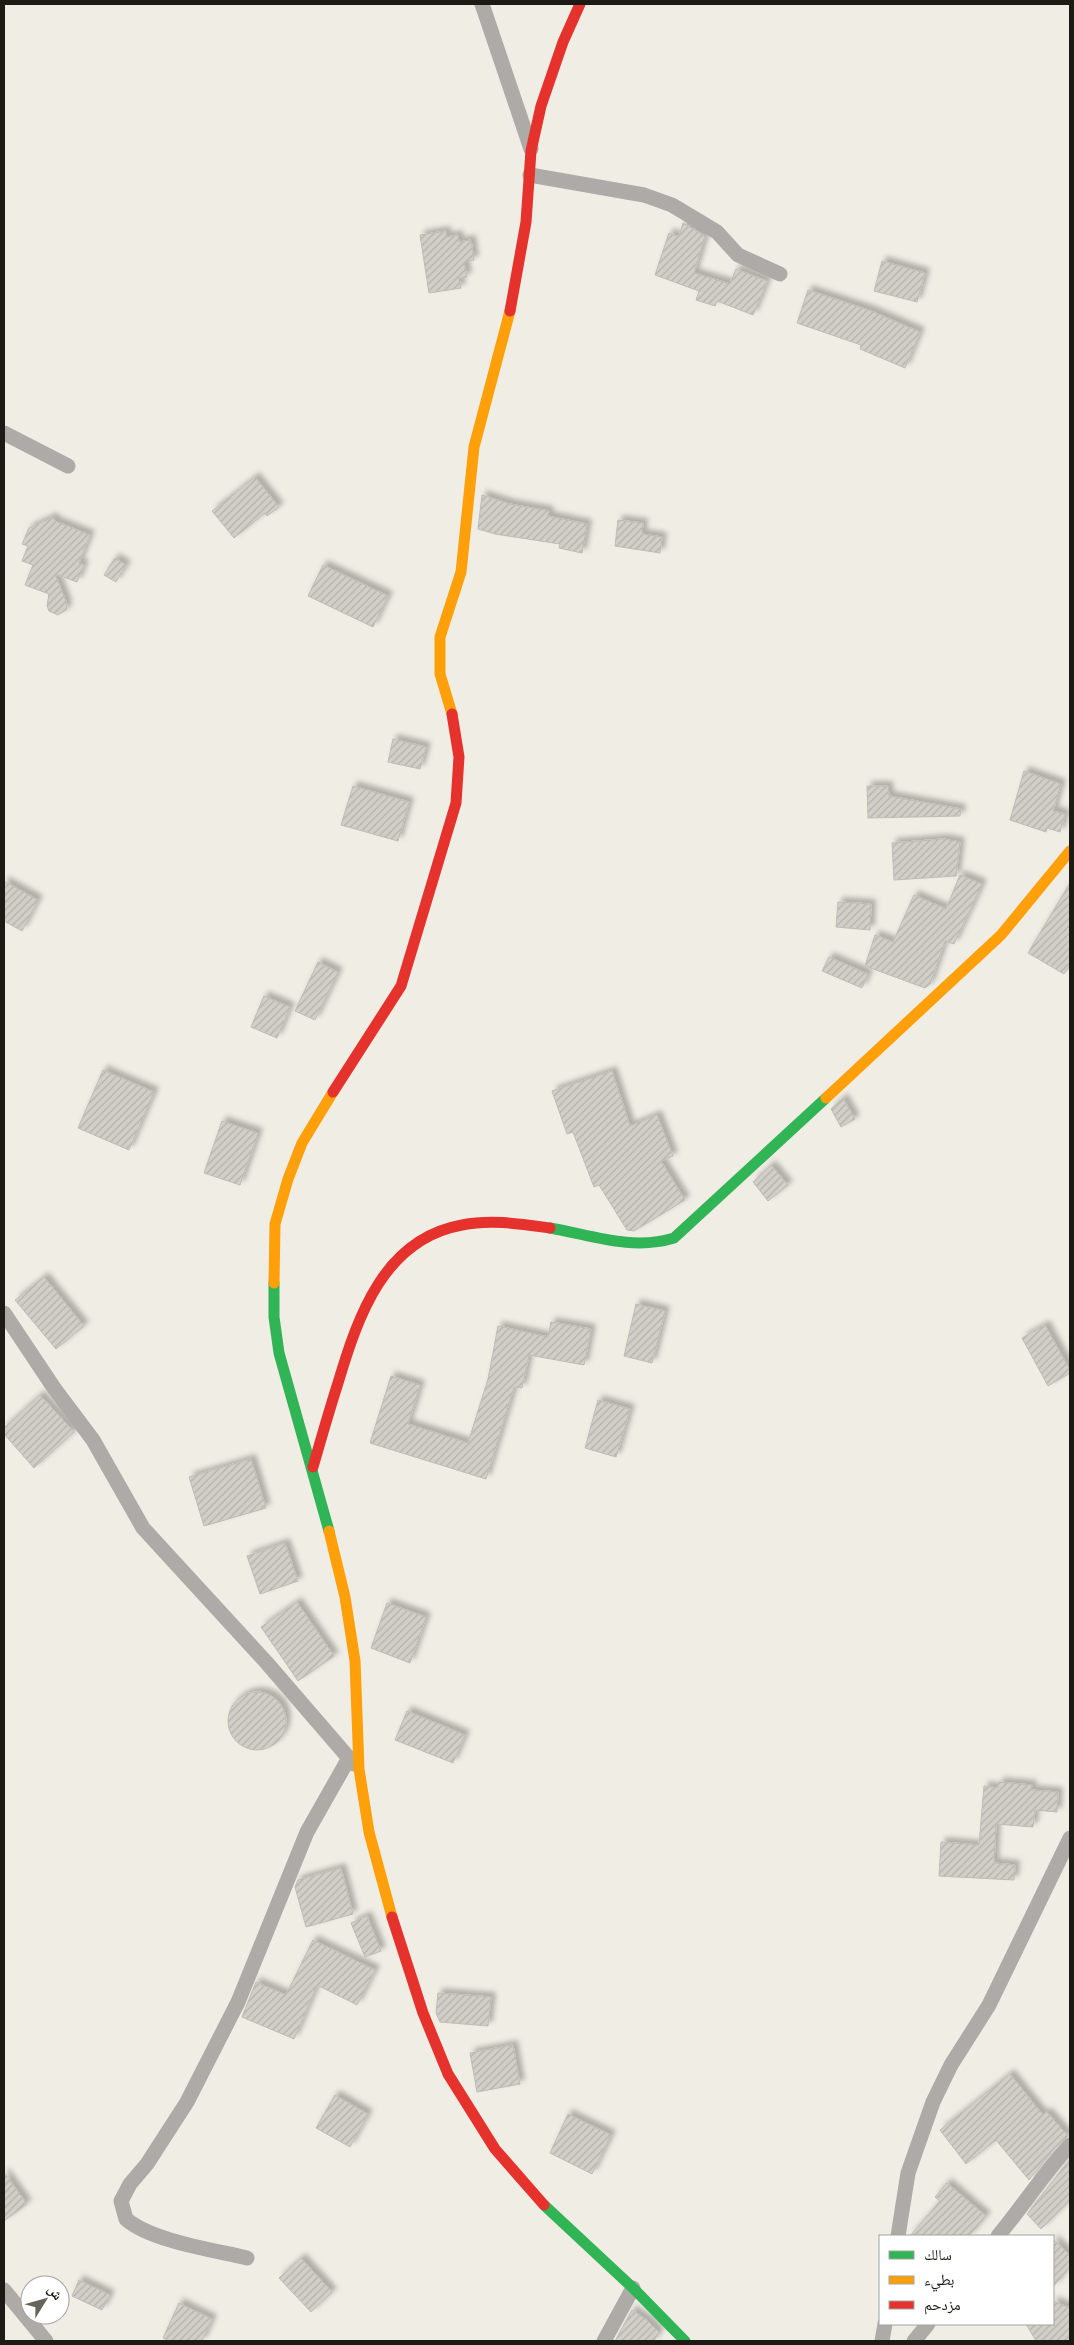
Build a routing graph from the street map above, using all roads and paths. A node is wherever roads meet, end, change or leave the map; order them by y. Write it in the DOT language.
graph roads {
  1 [pos="482,4"];
  2 [pos="580,4"];
  3 [pos="531,150"];
  4 [pos="530,175"];
  5 [pos="780,274"];
  6 [pos="4,433"];
  7 [pos="68,466"];
  8 [pos="1070,852"];
  9 [pos="4,1313"];
  10 [pos="312,1467"];
  11 [pos="354,1763"];
  12 [pos="1070,1838"];
  13 [pos="1070,2145"];
  14 [pos="898,2235"];
  15 [pos="999,2235"];
  16 [pos="247,2258"];
  17 [pos="633,2288"];
  18 [pos="4,2290"];
  19 [pos="885,2325"];
  20 [pos="927,2325"];
  21 [pos="46,2341"];
  22 [pos="604,2341"];
  23 [pos="685,2341"];
  24 [pos="882,2341"];
  25 [pos="914,2341"];
  1 -- 3 [label="street"];
  2 -- 3 [label="street"];
  3 -- 4 [label="street"];
  4 -- 5 [label="street"];
  4 -- 10 [label="street"];
  6 -- 7 [label="street"];
  8 -- 10 [label="street"];
  9 -- 11 [label="street"];
  10 -- 11 [label="street"];
  11 -- 16 [label="street"];
  11 -- 17 [label="street"];
  12 -- 14 [label="street"];
  13 -- 15 [label="street"];
  17 -- 22 [label="street"];
  17 -- 23 [label="street"];
  18 -- 21 [label="street"];
  19 -- 24 [label="street"];
  20 -- 25 [label="street"];
}
